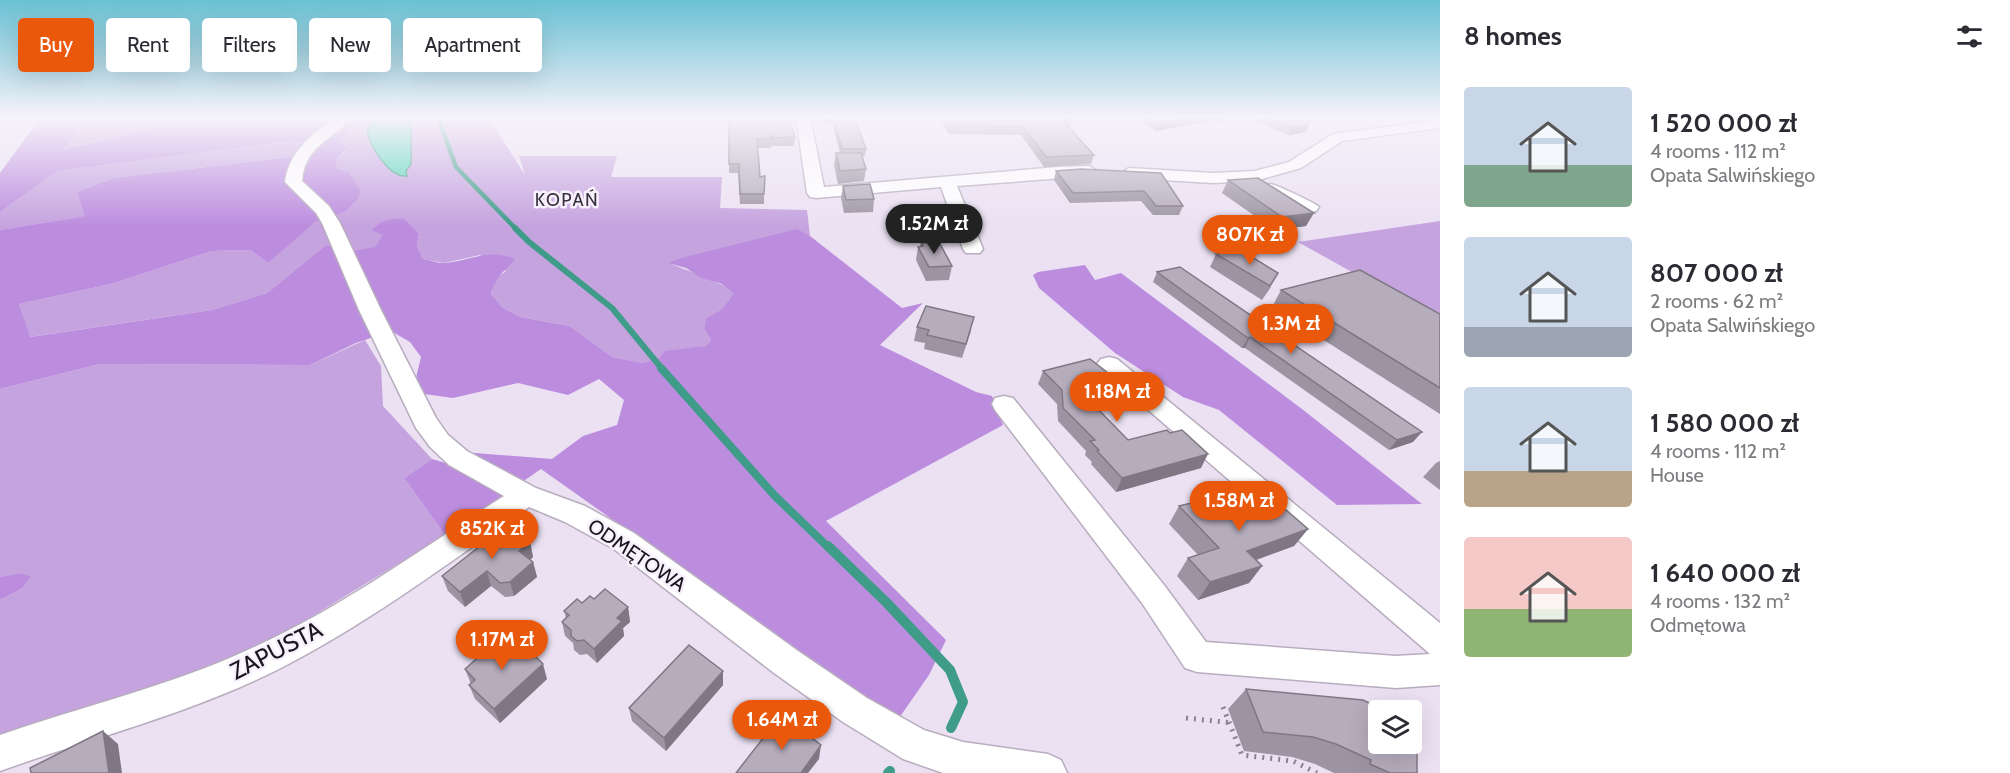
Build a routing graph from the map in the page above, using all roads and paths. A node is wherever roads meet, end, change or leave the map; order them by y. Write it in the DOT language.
graph roads {
  1 [pos="302,153"];
  2 [pos="809,153"];
  3 [pos="1312,153"];
  4 [pos="1251,176"];
  5 [pos="947,181"];
  6 [pos="1310,207"];
  7 [pos="973,249"];
  8 [pos="1109,364"];
  9 [pos="1004,404"];
  10 [pos="526,495"];
  11 [pos="1440,643"];
  12 [pos="1440,669"];
  13 [pos="1223,707"];
  14 [pos="1186,718"];
  15 [pos="1231,723"];
  16 [pos="0,753"];
  17 [pos="1048,773"];
  18 [pos="1317,773"];
  1 -- 10 [label="street, ODMĘTOWA"];
  2 -- 5 [label="street"];
  3 -- 4 [label="street"];
  4 -- 5 [label="street"];
  4 -- 6 [label="street"];
  5 -- 7 [label="street"];
  8 -- 11 [label="street"];
  9 -- 12 [label="street"];
  10 -- 16 [label="street, ZAPUSTA"];
  10 -- 17 [label="street, ODMĘTOWA"];
  13 -- 15 [label="path"];
  14 -- 15 [label="path"];
  15 -- 18 [label="path"];
}
